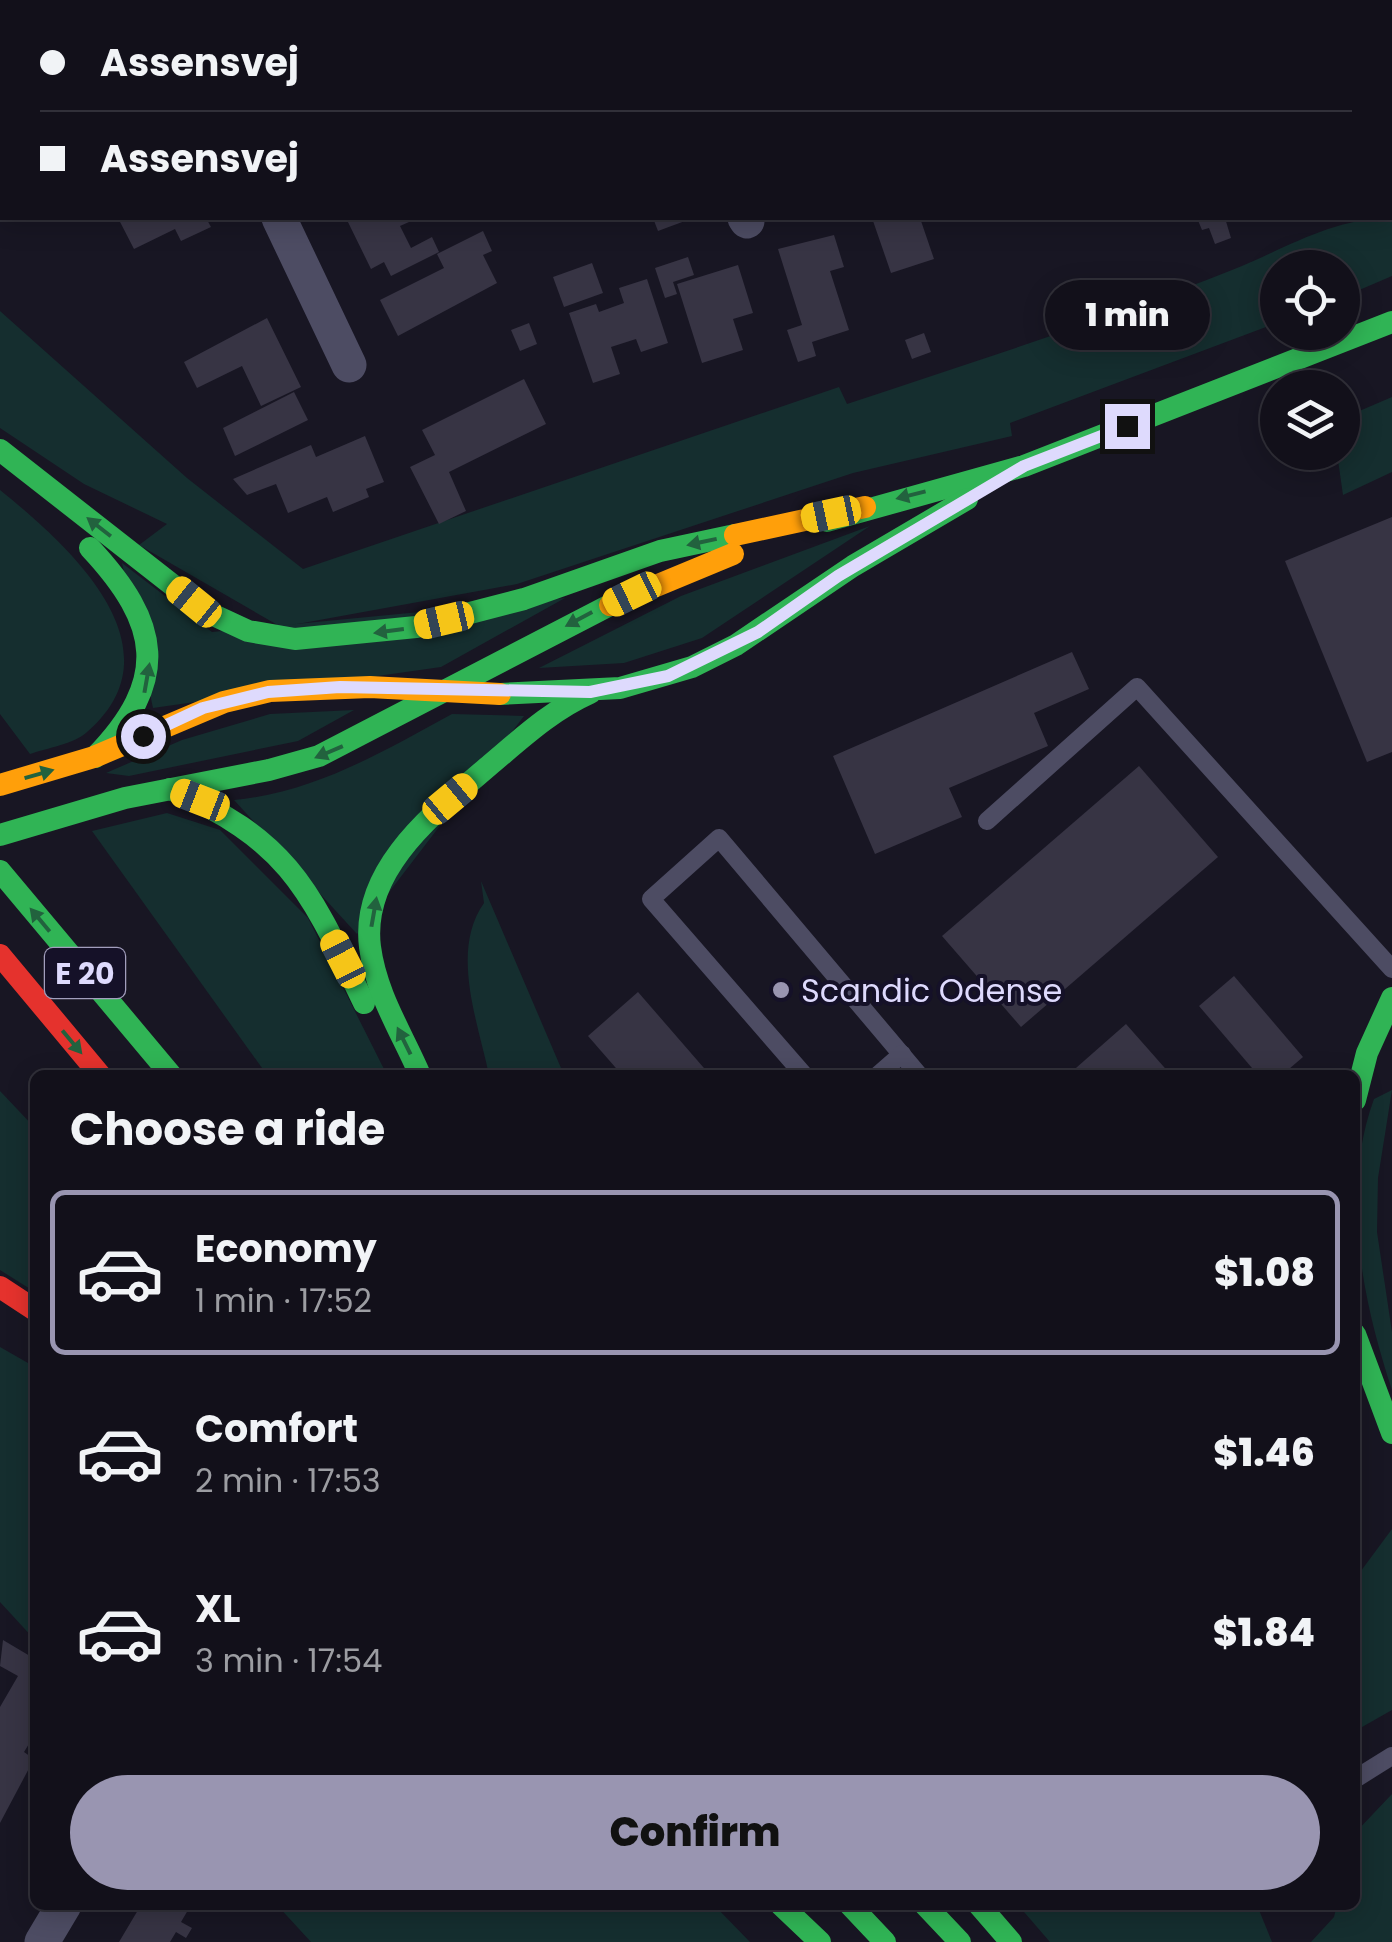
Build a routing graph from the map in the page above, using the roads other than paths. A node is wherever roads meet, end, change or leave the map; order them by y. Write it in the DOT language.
graph roads {
  1 [pos="280,220"];
  2 [pos="1392,322"];
  3 [pos="349,365"];
  4 [pos="0,450"];
  5 [pos="1024,466"];
  6 [pos="0,474"];
  7 [pos="865,507"];
  8 [pos="446,690"];
  9 [pos="590,692"];
  10 [pos="86,760"];
  11 [pos="0,785"];
  12 [pos="170,788"];
  13 [pos="987,821"];
  14 [pos="0,834"];
  15 [pos="0,871"];
  16 [pos="0,955"];
  17 [pos="1392,969"];
  18 [pos="1392,998"];
  19 [pos="902,1054"];
  20 [pos="96,1070"];
  21 [pos="167,1070"];
  22 [pos="398,1070"];
  23 [pos="418,1070"];
  24 [pos="800,1070"];
  25 [pos="884,1070"];
  26 [pos="915,1070"];
  27 [pos="1360,1080"];
  28 [pos="0,1287"];
  29 [pos="0,1295"];
  30 [pos="30,1309"];
  31 [pos="30,1310"];
  32 [pos="1360,1347"];
  33 [pos="1392,1433"];
  34 [pos="1392,1756"];
  35 [pos="1360,1776"];
  36 [pos="61,1910"];
  37 [pos="787,1910"];
  38 [pos="855,1910"];
  39 [pos="930,1910"];
  40 [pos="984,1910"];
  41 [pos="42,1942"];
  42 [pos="820,1942"];
  43 [pos="885,1942"];
  44 [pos="960,1942"];
  45 [pos="1011,1942"];
  1 -- 3 [label="street"];
  2 -- 5 [label="main road"];
  7 -- 4 [label="main road, one-way"];
  5 -- 7 [label="main road, one-way"];
  5 -- 9 [label="main road"];
  10 -- 6 [label="main road, one-way"];
  7 -- 8 [label="main road, one-way"];
  8 -- 9 [label="main road"];
  8 -- 10 [label="main road"];
  8 -- 12 [label="main road, one-way"];
  23 -- 9 [label="main road, one-way"];
  11 -- 10 [label="main road, one-way"];
  12 -- 14 [label="main road"];
  12 -- 22 [label="main road"];
  13 -- 17 [label="lane"];
  21 -- 15 [label="main road, E 20, one-way"];
  16 -- 20 [label="main road, E 20, one-way"];
  18 -- 27 [label="main road"];
  19 -- 24 [label="lane"];
  19 -- 25 [label="lane"];
  19 -- 26 [label="lane"];
  28 -- 30 [label="main road"];
  29 -- 31 [label="main road"];
  32 -- 33 [label="main road"];
  34 -- 35 [label="lane"];
  36 -- 41 [label="street"];
  37 -- 42 [label="main road"];
  38 -- 43 [label="main road"];
  39 -- 44 [label="main road"];
  40 -- 45 [label="main road"];
}
